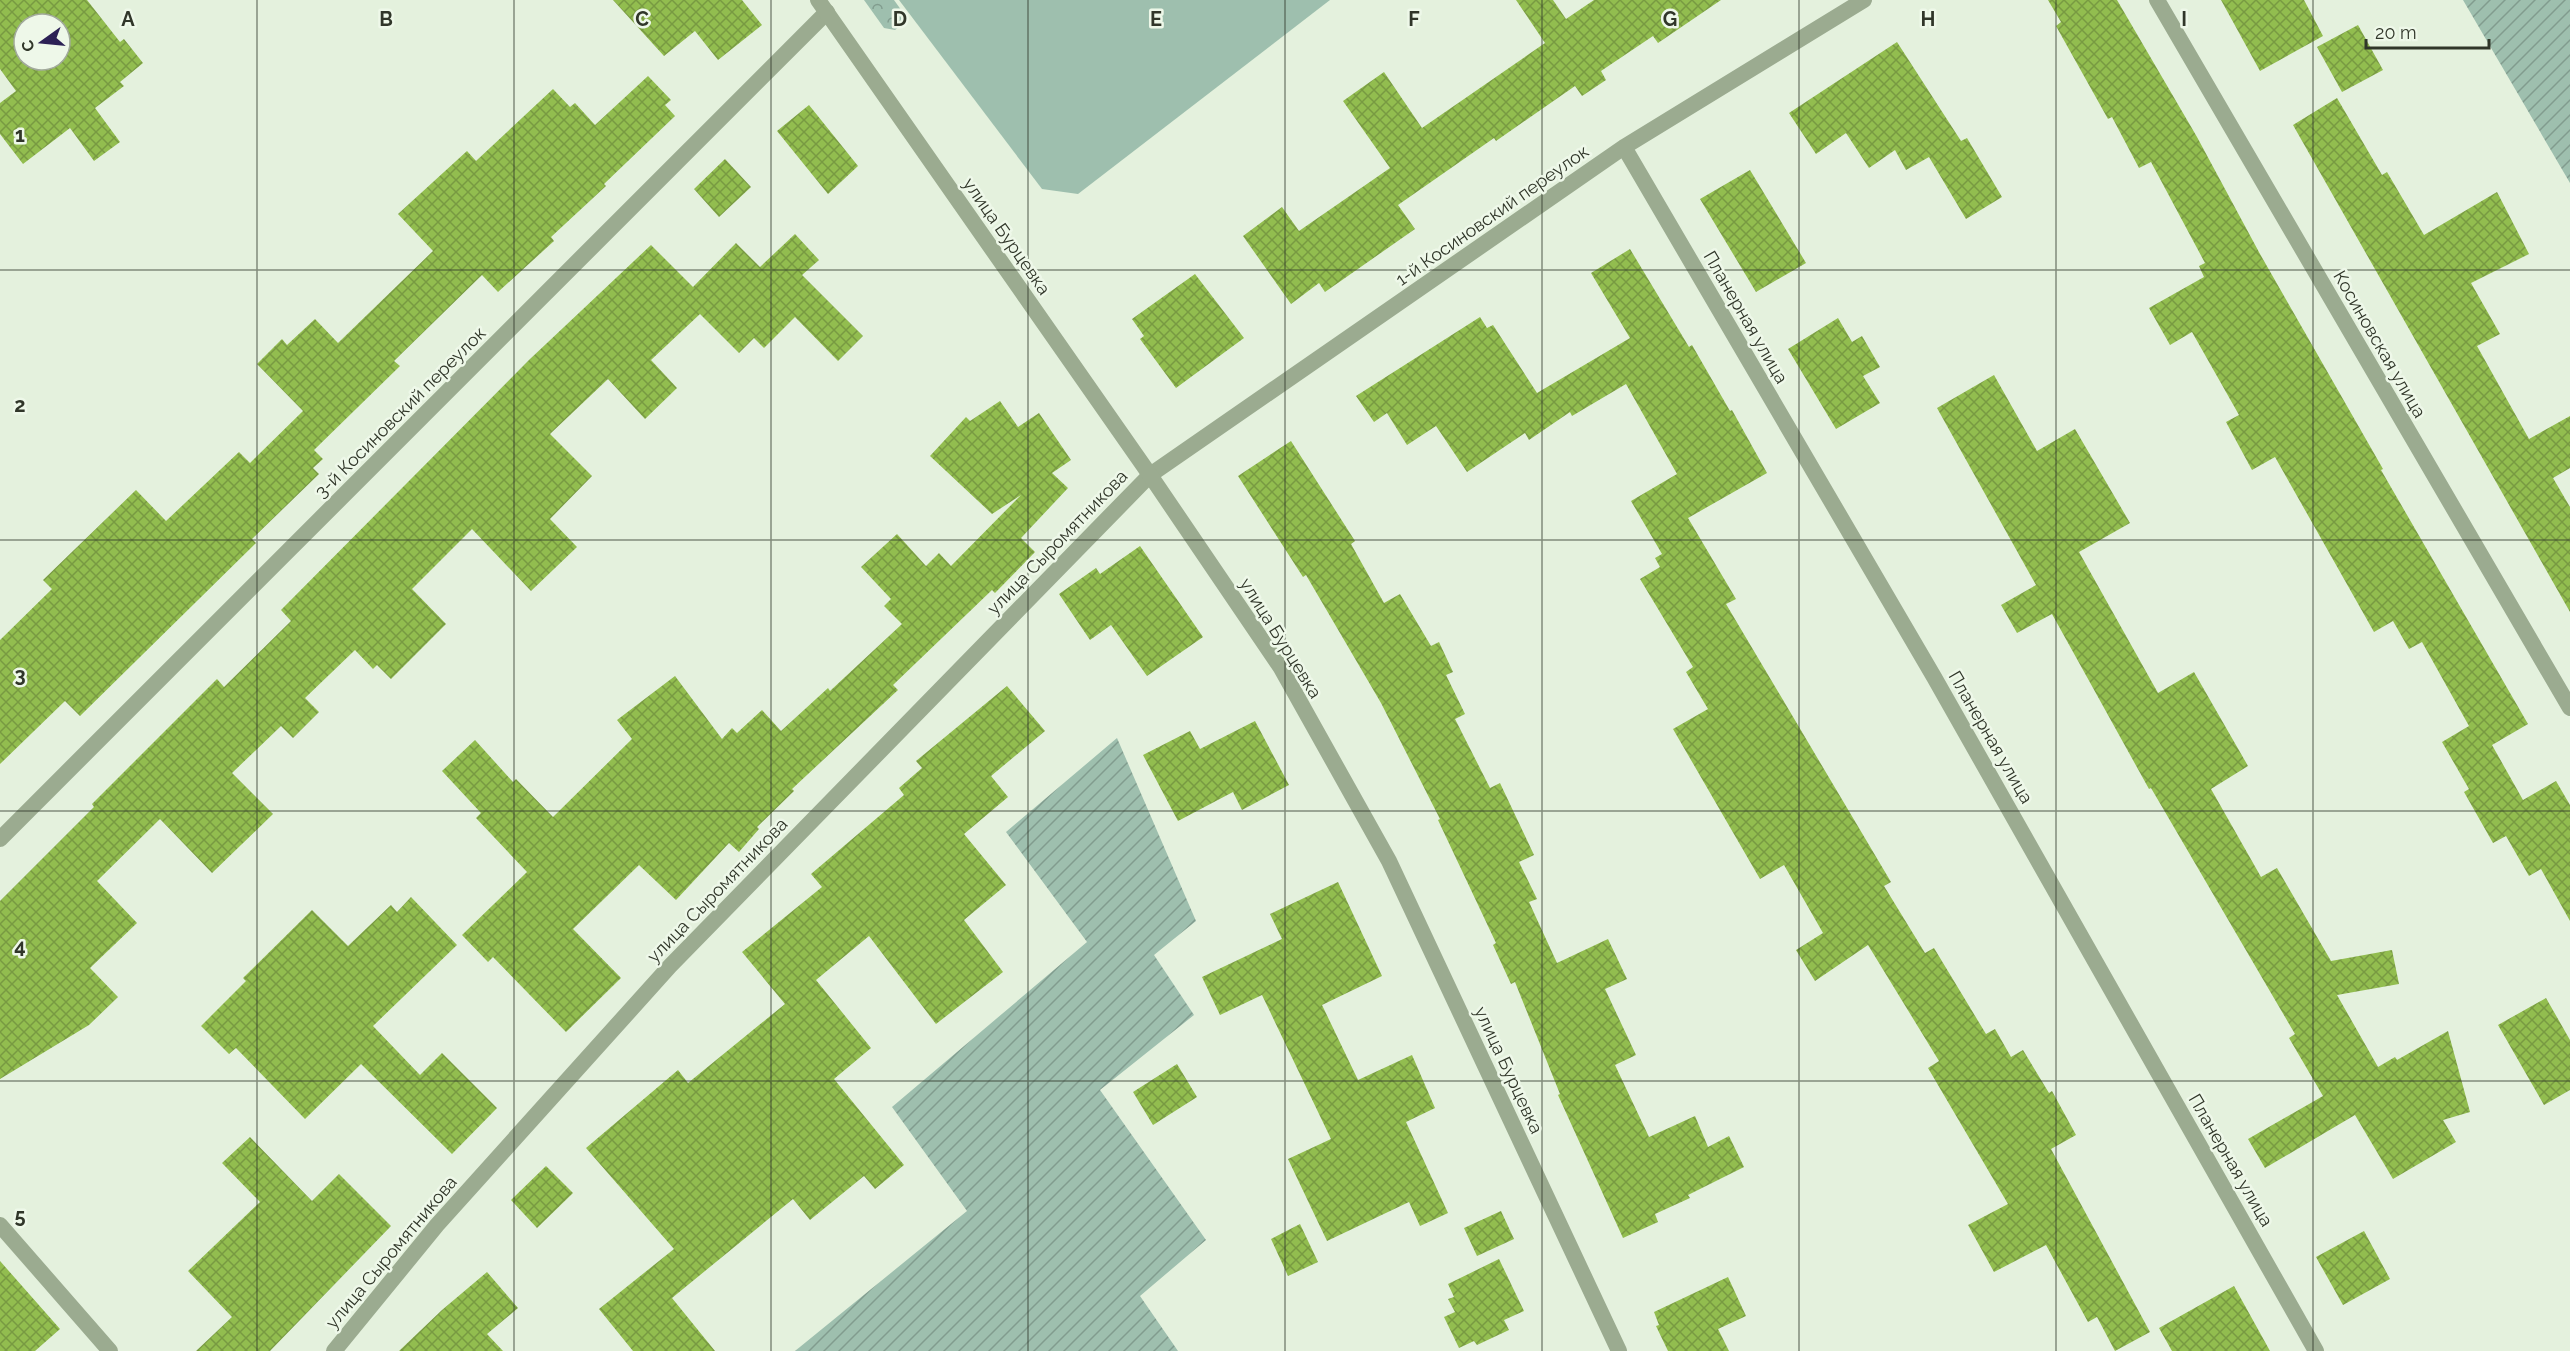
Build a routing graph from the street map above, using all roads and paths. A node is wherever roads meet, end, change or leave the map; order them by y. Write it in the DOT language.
graph roads {
  1 [pos="1864,0"];
  2 [pos="2157,0"];
  3 [pos="823,6"];
  4 [pos="1624,147"];
  5 [pos="1150,475"];
  6 [pos="2570,708"];
  7 [pos="0,839"];
  8 [pos="0,1225"];
  9 [pos="110,1351"];
  10 [pos="334,1351"];
  11 [pos="1619,1351"];
  12 [pos="2316,1351"];
  1 -- 4 [label="street, 1-й Косиновский переулок"];
  2 -- 6 [label="street, Косиновская улица"];
  3 -- 5 [label="street, улица Бурцевка"];
  3 -- 7 [label="street, 3-й Косиновский переулок"];
  4 -- 5 [label="street, 1-й Косиновский переулок"];
  4 -- 12 [label="street, Планерная улица"];
  5 -- 10 [label="street, улица Сыромятникова"];
  5 -- 11 [label="street, улица Бурцевка"];
  8 -- 9 [label="street"];
}
